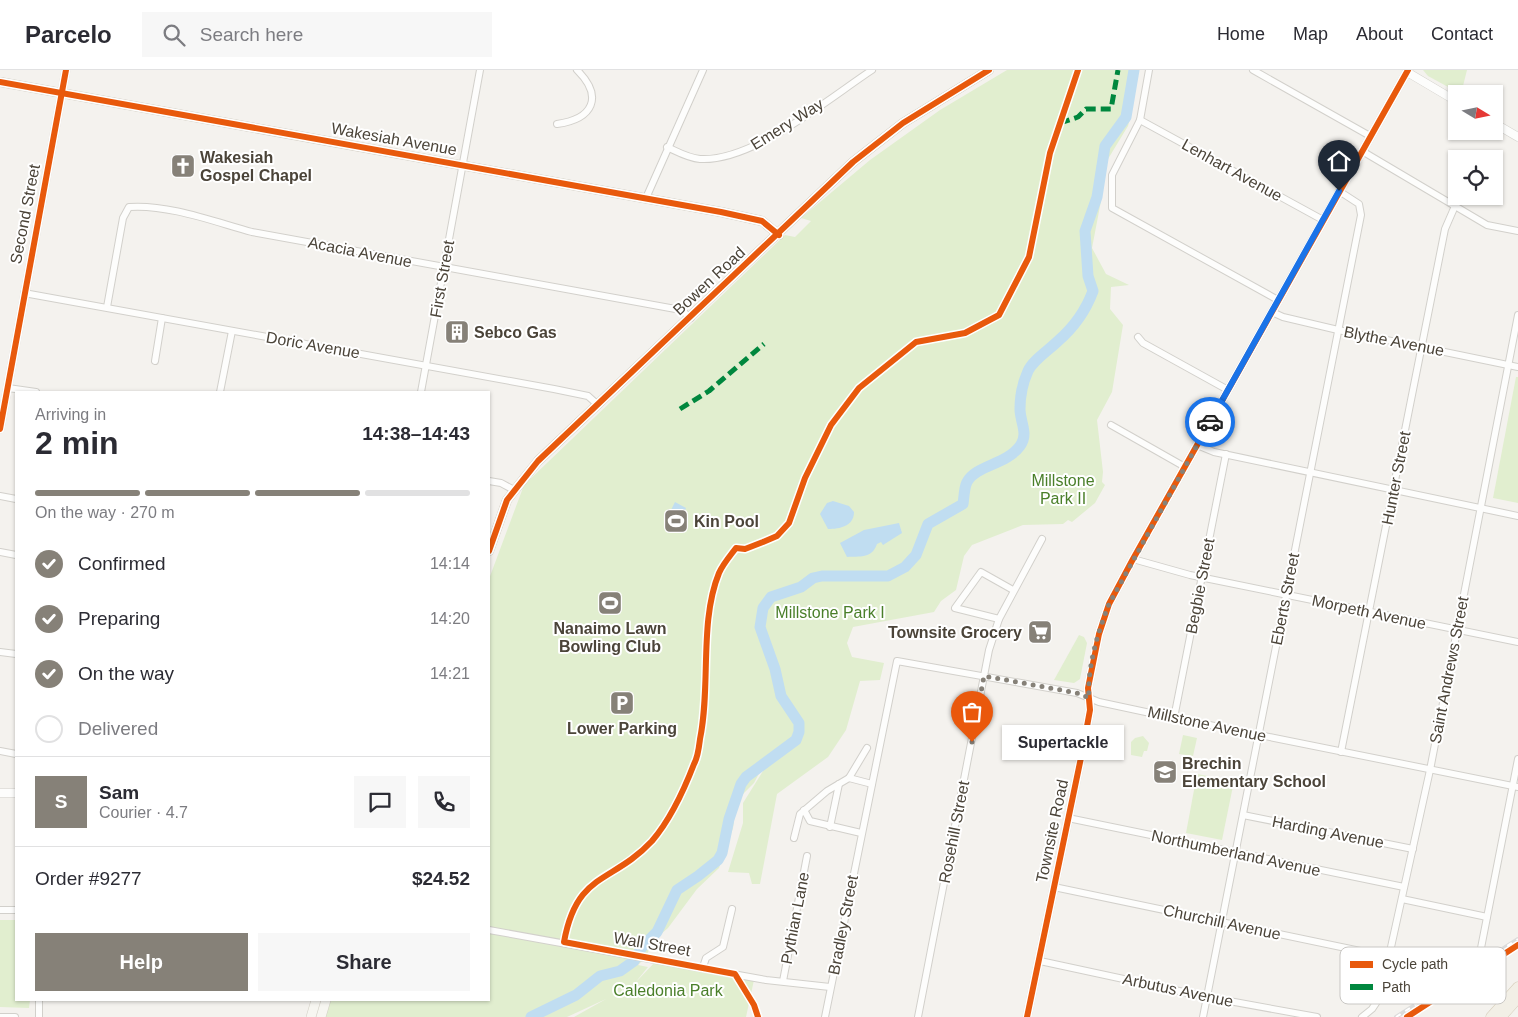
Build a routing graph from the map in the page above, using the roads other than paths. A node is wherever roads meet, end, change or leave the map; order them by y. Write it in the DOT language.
graph roads {
  1 [pos="66,70"];
  2 [pos="480,70"];
  3 [pos="577,70"];
  4 [pos="703,70"];
  5 [pos="857,70"];
  6 [pos="872,70"];
  7 [pos="989,70"];
  8 [pos="1149,70"];
  9 [pos="1252,70"];
  10 [pos="1407,71"];
  11 [pos="862,77"];
  12 [pos="0,82"];
  13 [pos="62,93"];
  14 [pos="1448,96"];
  15 [pos="1140,120"];
  16 [pos="557,124"];
  17 [pos="1503,128"];
  18 [pos="1370,136"];
  19 [pos="1518,137"];
  20 [pos="667,147"];
  21 [pos="1362,151"];
  22 [pos="463,166"];
  23 [pos="1339,191"];
  24 [pos="646,198"];
  25 [pos="1455,206"];
  26 [pos="1323,220"];
  27 [pos="1518,231"];
  28 [pos="779,235"];
  29 [pos="444,268"];
  30 [pos="24,293"];
  31 [pos="1278,300"];
  32 [pos="107,307"];
  33 [pos="1272,312"];
  34 [pos="1518,315"];
  35 [pos="162,318"];
  36 [pos="691,318"];
  37 [pos="1338,330"];
  38 [pos="232,331"];
  39 [pos="1138,337"];
  40 [pos="1422,346"];
  41 [pos="155,361"];
  42 [pos="1508,365"];
  43 [pos="426,366"];
  44 [pos="1518,367"];
  45 [pos="8,388"];
  46 [pos="1228,390"];
  47 [pos="29,391"];
  48 [pos="220,391"];
  49 [pos="421,391"];
  50 [pos="598,405"];
  51 [pos="1111,425"];
  52 [pos="0,429"];
  53 [pos="1197,445"];
  54 [pos="1226,454"];
  55 [pos="1185,467"];
  56 [pos="1310,471"];
  57 [pos="490,481"];
  58 [pos="514,490"];
  59 [pos="1393,490"];
  60 [pos="0,496"];
  61 [pos="15,499"];
  62 [pos="1481,508"];
  63 [pos="1518,516"];
  64 [pos="1042,539"];
  65 [pos="490,547"];
  66 [pos="0,552"];
  67 [pos="15,555"];
  68 [pos="1133,559"];
  69 [pos="1202,578"];
  70 [pos="1013,590"];
  71 [pos="1286,594"];
  72 [pos="1369,612"];
  73 [pos="999,619"];
  74 [pos="1457,630"];
  75 [pos="1518,642"];
  76 [pos="0,652"];
  77 [pos="15,654"];
  78 [pos="897,661"];
  79 [pos="984,676"];
  80 [pos="1089,698"];
  81 [pos="1174,718"];
  82 [pos="1259,735"];
  83 [pos="867,748"];
  84 [pos="0,751"];
  85 [pos="1341,752"];
  86 [pos="15,754"];
  87 [pos="1518,758"];
  88 [pos="1430,770"];
  89 [pos="849,778"];
  90 [pos="839,784"];
  91 [pos="872,784"];
  92 [pos="1515,786"];
  93 [pos="0,793"];
  94 [pos="15,794"];
  95 [pos="804,810"];
  96 [pos="1243,815"];
  97 [pos="1068,818"];
  98 [pos="830,826"];
  99 [pos="862,833"];
  100 [pos="794,838"];
  101 [pos="1413,849"];
  102 [pos="1235,852"];
  103 [pos="807,856"];
  104 [pos="1054,887"];
  105 [pos="1404,887"];
  106 [pos="1402,900"];
  107 [pos="732,909"];
  108 [pos="0,910"];
  109 [pos="15,910"];
  110 [pos="1487,917"];
  111 [pos="1222,922"];
  112 [pos="490,930"];
  113 [pos="1341,947"];
  114 [pos="1391,947"];
  115 [pos="1481,947"];
  116 [pos="1040,961"];
  117 [pos="703,967"];
  118 [pos="783,981"];
  119 [pos="830,987"];
  120 [pos="1518,987"];
  121 [pos="1207,997"];
  122 [pos="1518,998"];
  123 [pos="1506,1000"];
  124 [pos="39,1001"];
  125 [pos="316,1001"];
  126 [pos="326,1001"];
  127 [pos="1375,1004"];
  128 [pos="1503,1004"];
  129 [pos="0,1017"];
  130 [pos="15,1017"];
  131 [pos="39,1017"];
  132 [pos="311,1017"];
  133 [pos="322,1017"];
  134 [pos="825,1017"];
  135 [pos="918,1017"];
  136 [pos="1027,1017"];
  137 [pos="1203,1017"];
  138 [pos="1317,1017"];
  139 [pos="1362,1017"];
  140 [pos="1491,1017"];
  141 [pos="1501,1017"];
  1 -- 13 [label="street, Second Street"];
  2 -- 22 [label="street, First Street"];
  3 -- 16 [label="street"];
  4 -- 20 [label="street"];
  5 -- 11 [label="street"];
  6 -- 11 [label="street, Emery Way"];
  7 -- 28 [label="main road, Bowen Road"];
  8 -- 15 [label="street"];
  9 -- 18 [label="street"];
  10 -- 14 [label="street"];
  10 -- 18 [label="street, Townsite Road"];
  11 -- 20 [label="street, Emery Way"];
  12 -- 13 [label="main road, Wakesiah Avenue"];
  13 -- 22 [label="main road, Wakesiah Avenue"];
  13 -- 30 [label="street, Second Street"];
  15 -- 26 [label="street, Lenhart Avenue"];
  15 -- 31 [label="street"];
  17 -- 19 [label="street"];
  18 -- 21 [label="street, Townsite Road"];
  20 -- 24 [label="street"];
  21 -- 23 [label="street, Townsite Road"];
  21 -- 25 [label="street"];
  22 -- 24 [label="main road, Wakesiah Avenue"];
  22 -- 29 [label="street, First Street"];
  23 -- 26 [label="street, Townsite Road"];
  23 -- 37 [label="street, Eberts Street"];
  24 -- 28 [label="main road, Wakesiah Avenue"];
  25 -- 27 [label="street"];
  25 -- 40 [label="street, Hunter Street"];
  26 -- 31 [label="street, Townsite Road"];
  28 -- 36 [label="main road, Bowen Road"];
  29 -- 32 [label="street, Acacia Avenue"];
  29 -- 36 [label="street, Acacia Avenue"];
  29 -- 43 [label="street, First Street"];
  30 -- 32 [label="street, Doric Avenue"];
  30 -- 45 [label="street, Second Street"];
  31 -- 33 [label="street, Townsite Road"];
  32 -- 35 [label="street, Doric Avenue"];
  33 -- 37 [label="street, Blythe Avenue"];
  33 -- 46 [label="street, Townsite Road"];
  34 -- 42 [label="street, Saint Andrews Street"];
  35 -- 38 [label="street, Doric Avenue"];
  35 -- 41 [label="street"];
  36 -- 50 [label="main road, Bowen Road"];
  37 -- 40 [label="street, Blythe Avenue"];
  37 -- 56 [label="street, Eberts Street"];
  38 -- 43 [label="street, Doric Avenue"];
  38 -- 48 [label="street"];
  39 -- 46 [label="street"];
  40 -- 42 [label="street, Blythe Avenue"];
  40 -- 59 [label="street, Hunter Street"];
  42 -- 44 [label="street, Blythe Avenue"];
  42 -- 62 [label="street, Saint Andrews Street"];
  43 -- 49 [label="street, First Street"];
  43 -- 50 [label="street, Doric Avenue"];
  45 -- 47 [label="street"];
  45 -- 52 [label="street, Second Street"];
  46 -- 53 [label="street, Townsite Road"];
  50 -- 58 [label="main road, Bowen Road"];
  51 -- 55 [label="street"];
  53 -- 54 [label="street"];
  53 -- 55 [label="street, Townsite Road"];
  54 -- 56 [label="street"];
  54 -- 69 [label="street, Begbie Street"];
  55 -- 68 [label="street, Townsite Road"];
  56 -- 59 [label="street"];
  56 -- 71 [label="street, Eberts Street"];
  57 -- 58 [label="street"];
  58 -- 65 [label="main road, Bowen Road"];
  59 -- 62 [label="street"];
  59 -- 72 [label="street, Hunter Street"];
  60 -- 61 [label="street"];
  62 -- 63 [label="street"];
  62 -- 74 [label="street, Saint Andrews Street"];
  64 -- 70 [label="street, Rosehill Street"];
  66 -- 67 [label="street"];
  68 -- 69 [label="street, Morpeth Avenue"];
  68 -- 80 [label="street, Townsite Road"];
  69 -- 71 [label="street, Morpeth Avenue"];
  69 -- 81 [label="street, Begbie Street"];
  70 -- 73 [label="street, Rosehill Street"];
  70 -- 73 [label="street"];
  71 -- 72 [label="street, Morpeth Avenue"];
  71 -- 82 [label="street, Eberts Street"];
  72 -- 74 [label="street, Morpeth Avenue"];
  72 -- 85 [label="street, Hunter Street"];
  73 -- 79 [label="street, Rosehill Street"];
  74 -- 75 [label="street, Morpeth Avenue"];
  74 -- 88 [label="street, Saint Andrews Street"];
  76 -- 77 [label="street"];
  78 -- 79 [label="street, Millstone Avenue"];
  78 -- 91 [label="street, Bradley Street"];
  79 -- 80 [label="street, Millstone Avenue"];
  79 -- 135 [label="street, Rosehill Street"];
  80 -- 81 [label="street, Millstone Avenue"];
  80 -- 97 [label="street, Townsite Road"];
  81 -- 82 [label="street, Millstone Avenue"];
  82 -- 85 [label="street, Millstone Avenue"];
  82 -- 96 [label="street, Eberts Street"];
  83 -- 89 [label="street"];
  84 -- 86 [label="street"];
  85 -- 88 [label="street, Millstone Avenue"];
  87 -- 92 [label="street"];
  88 -- 92 [label="street, Millstone Avenue"];
  88 -- 101 [label="street, Saint Andrews Street"];
  89 -- 90 [label="street"];
  89 -- 91 [label="street"];
  90 -- 95 [label="street"];
  90 -- 98 [label="street"];
  91 -- 99 [label="street, Bradley Street"];
  92 -- 110 [label="street"];
  93 -- 94 [label="street"];
  95 -- 98 [label="street"];
  95 -- 100 [label="street"];
  96 -- 101 [label="street, Harding Avenue"];
  96 -- 102 [label="street, Eberts Street"];
  97 -- 102 [label="street, Northumberland Avenue"];
  97 -- 104 [label="street, Townsite Road"];
  98 -- 99 [label="street"];
  99 -- 119 [label="street, Bradley Street"];
  101 -- 105 [label="street, Saint Andrews Street"];
  102 -- 105 [label="street, Northumberland Avenue"];
  102 -- 111 [label="street, Eberts Street"];
  103 -- 118 [label="street, Pythian Lane"];
  104 -- 111 [label="street, Churchill Avenue"];
  104 -- 116 [label="street, Townsite Road"];
  105 -- 106 [label="street, Saint Andrews Street"];
  106 -- 110 [label="street"];
  106 -- 114 [label="street, Saint Andrews Street"];
  107 -- 117 [label="street, Wall Street"];
  108 -- 109 [label="street"];
  110 -- 115 [label="street"];
  111 -- 113 [label="street, Churchill Avenue"];
  111 -- 121 [label="street, Eberts Street"];
  112 -- 117 [label="street, Wall Street"];
  116 -- 121 [label="street, Arbutus Avenue"];
  116 -- 136 [label="street, Townsite Road"];
  117 -- 118 [label="street, Wall Street"];
  118 -- 119 [label="street, Wall Street"];
  119 -- 134 [label="street, Bradley Street"];
  120 -- 123 [label="main road"];
  121 -- 137 [label="street, Eberts Street"];
  121 -- 138 [label="street, Arbutus Avenue"];
  122 -- 141 [label="main road"];
  124 -- 131 [label="street"];
  125 -- 132 [label="main road"];
  126 -- 133 [label="main road"];
  127 -- 139 [label="street, Saint Andrews Street"];
  128 -- 140 [label="main road"];
  129 -- 130 [label="street"];
}
